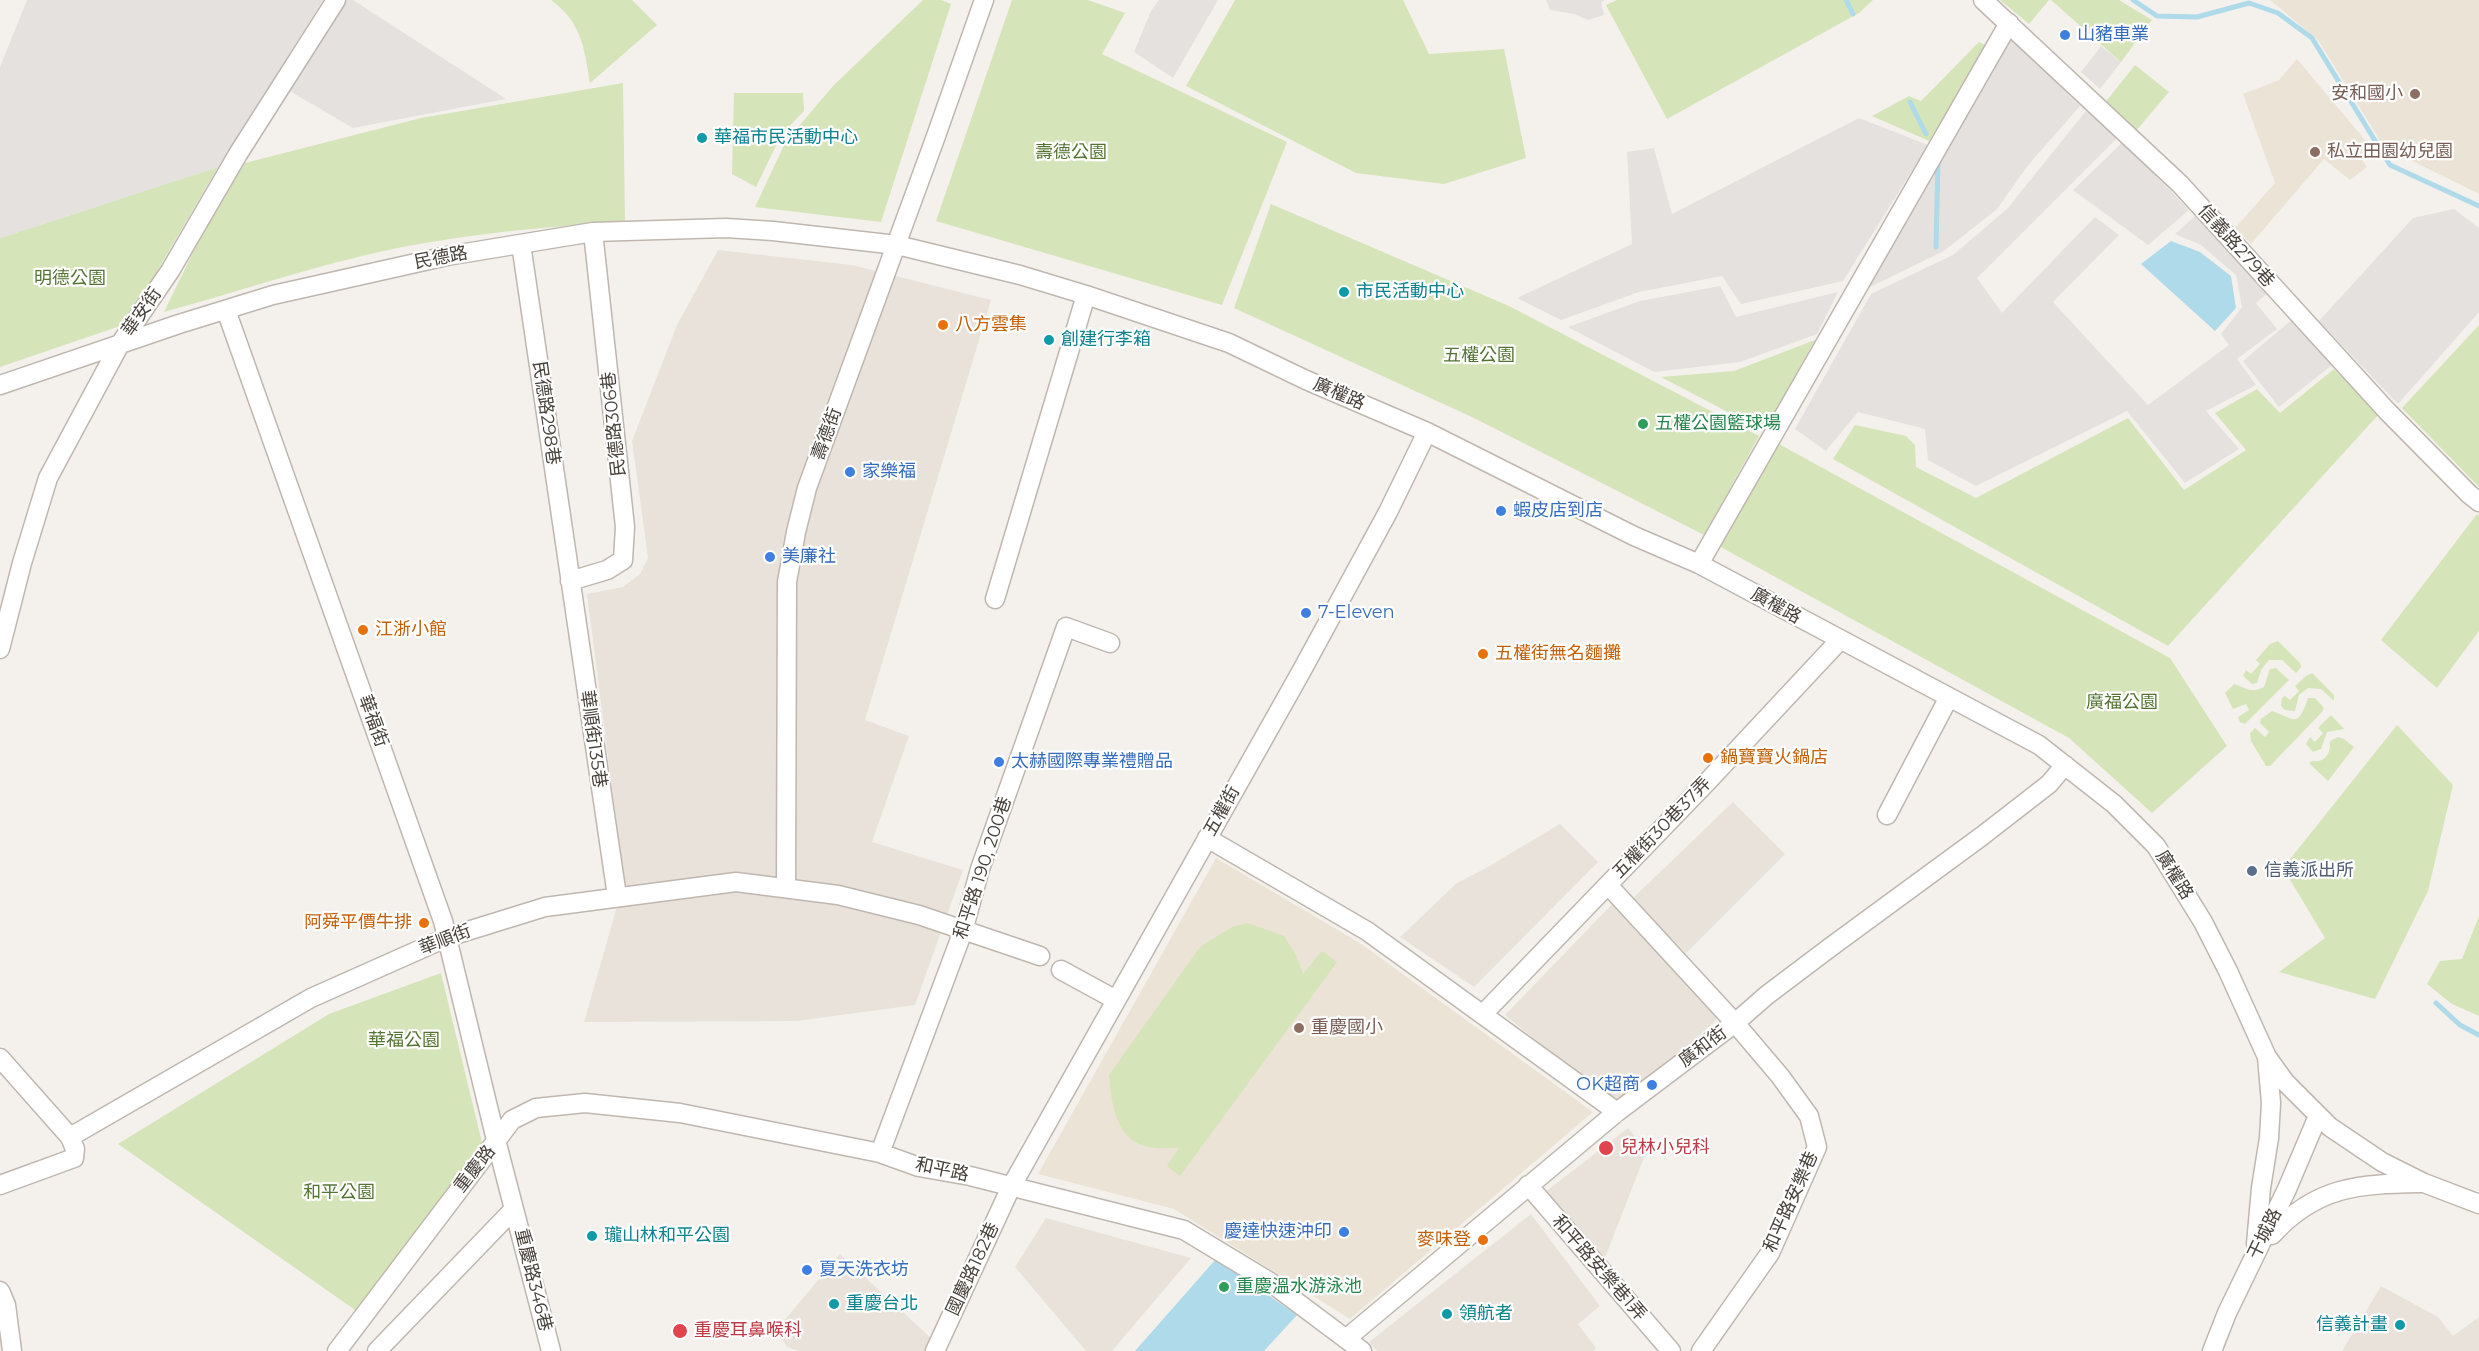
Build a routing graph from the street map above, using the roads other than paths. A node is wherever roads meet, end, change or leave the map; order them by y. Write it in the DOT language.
graph roads {
  1 [pos="336,0"];
  2 [pos="984,0"];
  3 [pos="1983,0"];
  4 [pos="2009,23"];
  5 [pos="593,231"];
  6 [pos="521,244"];
  7 [pos="897,245"];
  8 [pos="1086,295"];
  9 [pos="226,310"];
  10 [pos="120,344"];
  11 [pos="0,385"];
  12 [pos="1426,432"];
  13 [pos="2479,502"];
  14 [pos="1699,564"];
  15 [pos="570,581"];
  16 [pos="995,599"];
  17 [pos="1839,641"];
  18 [pos="1110,643"];
  19 [pos="0,648"];
  20 [pos="1949,697"];
  21 [pos="2065,765"];
  22 [pos="1887,815"];
  23 [pos="1207,838"];
  24 [pos="1608,885"];
  25 [pos="786,888"];
  26 [pos="617,896"];
  27 [pos="963,931"];
  28 [pos="448,937"];
  29 [pos="1040,956"];
  30 [pos="1061,970"];
  31 [pos="1116,1000"];
  32 [pos="1483,1014"];
  33 [pos="1735,1023"];
  34 [pos="2267,1057"];
  35 [pos="0,1058"];
  36 [pos="1617,1112"];
  37 [pos="2318,1116"];
  38 [pos="70,1137"];
  39 [pos="496,1140"];
  40 [pos="880,1153"];
  41 [pos="2424,1183"];
  42 [pos="0,1185"];
  43 [pos="1528,1185"];
  44 [pos="1011,1187"];
  45 [pos="2479,1204"];
  46 [pos="514,1209"];
  47 [pos="2255,1255"];
  48 [pos="0,1291"];
  49 [pos="1347,1338"];
  50 [pos="12,1351"];
  51 [pos="337,1351"];
  52 [pos="376,1351"];
  53 [pos="551,1351"];
  54 [pos="934,1351"];
  55 [pos="1362,1351"];
  56 [pos="1671,1351"];
  57 [pos="1701,1351"];
  58 [pos="2212,1351"];
  1 -- 10 [label="street, 華安街"];
  2 -- 7 [label="street, 壽德街"];
  3 -- 4 [label="street, 信義路279巷"];
  4 -- 13 [label="street, 信義路279巷"];
  4 -- 14 [label="street"];
  5 -- 6 [label="street, 民德路"];
  5 -- 7 [label="street, 民德路"];
  5 -- 15 [label="street, 民德路306巷"];
  6 -- 9 [label="street, 民德路"];
  6 -- 15 [label="street, 民德路298巷"];
  7 -- 8 [label="street, 廣權路"];
  7 -- 25 [label="street, 壽德街"];
  8 -- 12 [label="street, 廣權路"];
  8 -- 16 [label="street"];
  9 -- 10 [label="street, 民德路"];
  9 -- 28 [label="street, 華福街"];
  10 -- 11 [label="street, 民德路"];
  10 -- 19 [label="street, 華安街"];
  12 -- 14 [label="street, 廣權路"];
  12 -- 23 [label="street, 五權街"];
  14 -- 17 [label="street, 廣權路"];
  15 -- 26 [label="street, 華順街135巷"];
  17 -- 20 [label="street, 廣權路"];
  17 -- 24 [label="street, 五權街30巷37弄"];
  18 -- 27 [label="street, 和平路 190, 200巷"];
  20 -- 21 [label="street, 廣權路"];
  20 -- 22 [label="street"];
  21 -- 33 [label="street, 廣和街"];
  21 -- 34 [label="street, 廣權路"];
  23 -- 31 [label="street, 五權街"];
  23 -- 32 [label="street"];
  24 -- 32 [label="street, 五權街30巷37弄"];
  24 -- 33 [label="street, 和平路安樂巷"];
  25 -- 26 [label="street, 華順街"];
  25 -- 27 [label="street, 華順街"];
  26 -- 28 [label="street, 華順街"];
  27 -- 29 [label="street, 華順街"];
  27 -- 40 [label="street, 和平路 190, 200巷"];
  28 -- 38 [label="street, 華順街"];
  28 -- 39 [label="street, 華福街"];
  30 -- 31 [label="street"];
  31 -- 44 [label="street, 五權街"];
  32 -- 36 [label="street"];
  33 -- 36 [label="street, 廣和街"];
  33 -- 57 [label="street, 和平路安樂巷"];
  34 -- 37 [label="street, 廣權路"];
  34 -- 47 [label="street"];
  35 -- 38 [label="street"];
  36 -- 43 [label="street, 廣和街"];
  37 -- 41 [label="street, 廣權路"];
  37 -- 47 [label="street, 干城路"];
  38 -- 42 [label="street"];
  39 -- 40 [label="street, 和平路"];
  39 -- 46 [label="street, 重慶路"];
  39 -- 51 [label="street, 重慶路"];
  40 -- 44 [label="street, 和平路"];
  41 -- 45 [label="street, 廣權路"];
  41 -- 47 [label="street"];
  43 -- 49 [label="street, 廣和街"];
  43 -- 56 [label="street, 和平路安樂巷1弄"];
  44 -- 49 [label="street, 和平路"];
  44 -- 54 [label="street, 國慶路182巷"];
  46 -- 52 [label="street"];
  46 -- 53 [label="street, 重慶路346巷"];
  47 -- 58 [label="street, 干城路"];
  48 -- 50 [label="street"];
  49 -- 55 [label="street, 和平路"];
}
